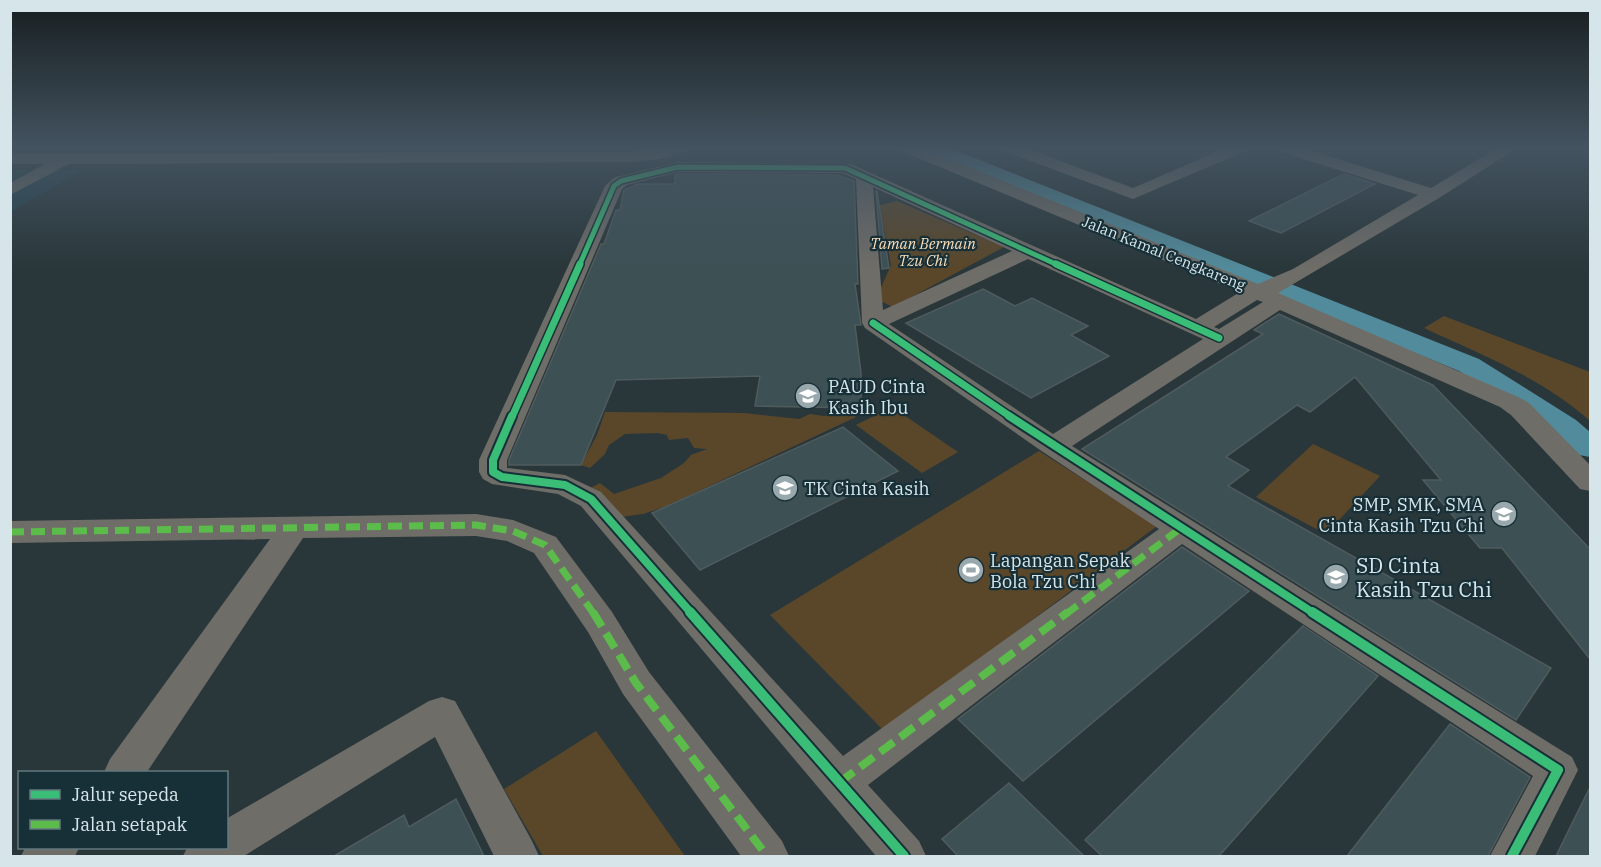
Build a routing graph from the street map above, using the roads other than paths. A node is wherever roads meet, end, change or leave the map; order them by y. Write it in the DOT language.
graph roads {
  1 [pos="613,187"];
  2 [pos="865,187"];
  3 [pos="883,187"];
  4 [pos="1009,187"];
  5 [pos="1115,187"];
  6 [pos="1148,187"];
  7 [pos="1409,187"];
  8 [pos="1445,187"];
  9 [pos="1433,195"];
  10 [pos="1029,251"];
  11 [pos="1273,289"];
  12 [pos="873,323"];
  13 [pos="1197,328"];
  14 [pos="1220,338"];
  15 [pos="1053,446"];
  16 [pos="1590,482"];
  17 [pos="294,528"];
  18 [pos="1181,528"];
  19 [pos="10,532"];
  20 [pos="125,771"];
  21 [pos="840,782"];
  22 [pos="228,842"];
  23 [pos="518,856"];
  24 [pos="767,856"];
  25 [pos="904,856"];
  26 [pos="1512,856"];
  1 -- 21 [label="street"];
  2 -- 12 [label="street"];
  3 -- 10 [label="street"];
  4 -- 11 [label="street, Jalan Kamal Cengkareng"];
  5 -- 6 [label="street"];
  7 -- 9 [label="street"];
  8 -- 9 [label="street"];
  9 -- 11 [label="street"];
  10 -- 12 [label="street"];
  10 -- 13 [label="street"];
  11 -- 13 [label="street"];
  11 -- 14 [label="street"];
  11 -- 16 [label="street, Jalan Kamal Cengkareng"];
  12 -- 15 [label="street"];
  13 -- 14 [label="street"];
  14 -- 15 [label="street"];
  15 -- 18 [label="street"];
  17 -- 19 [label="street"];
  17 -- 20 [label="street"];
  17 -- 24 [label="street"];
  18 -- 21 [label="street"];
  18 -- 26 [label="street"];
  21 -- 25 [label="street"];
  22 -- 23 [label="street"];
}
